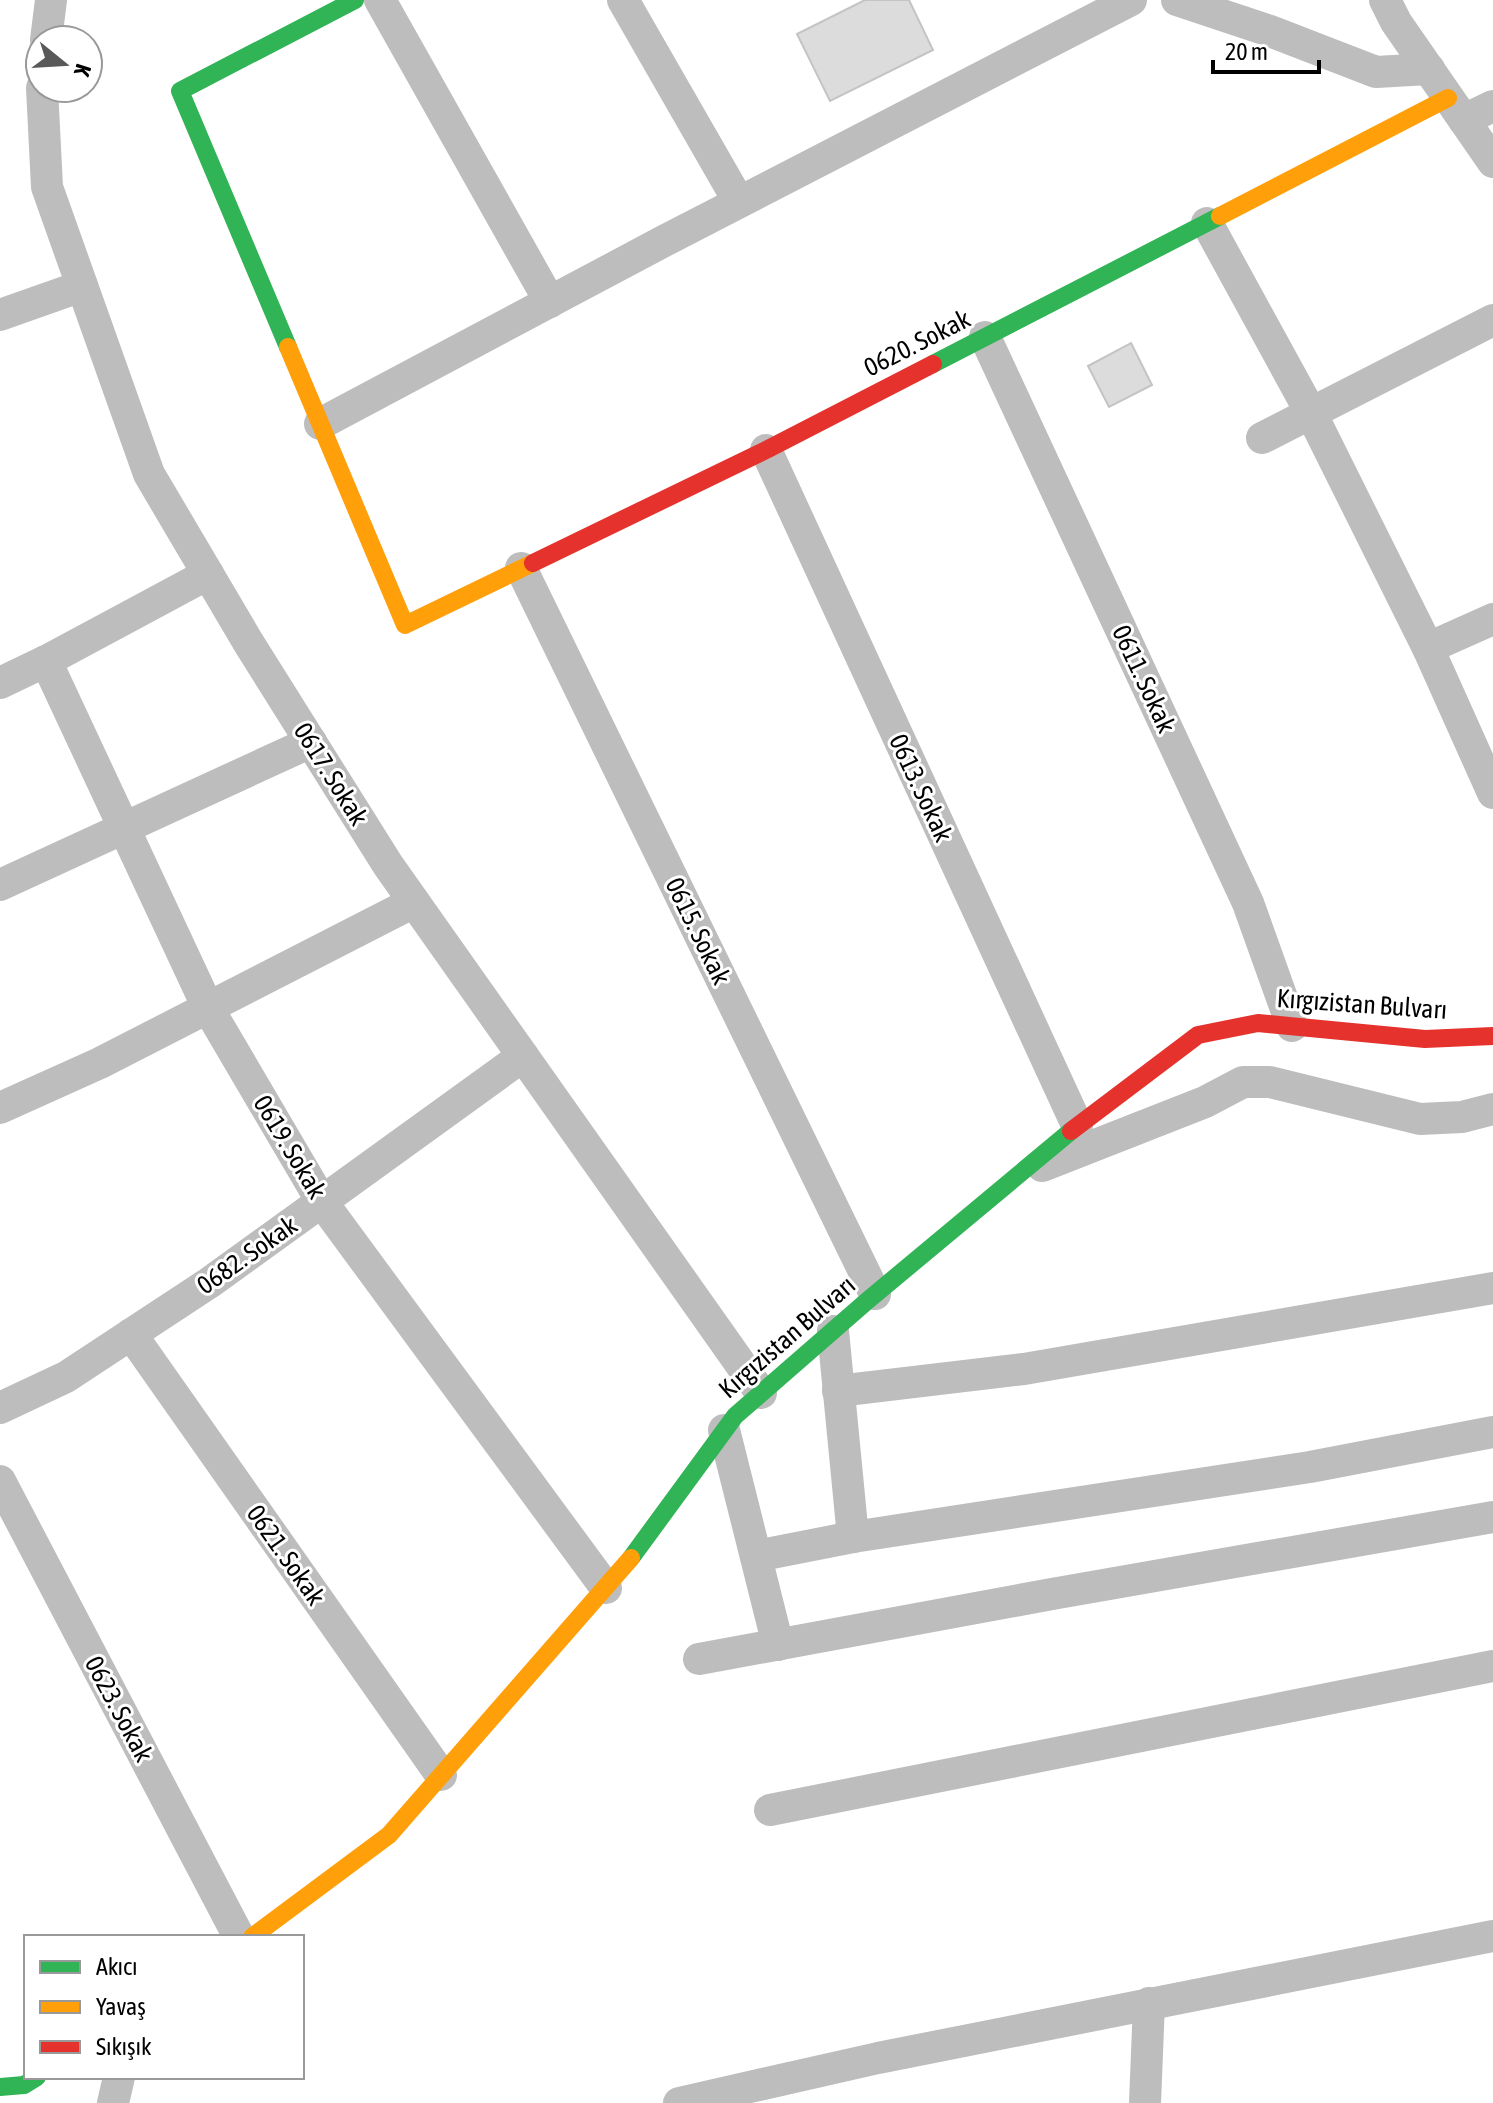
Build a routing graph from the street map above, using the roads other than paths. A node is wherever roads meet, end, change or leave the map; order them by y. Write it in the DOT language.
graph roads {
  1 [pos="51,0"];
  2 [pos="355,0"];
  3 [pos="380,0"];
  4 [pos="623,0"];
  5 [pos="1131,0"];
  6 [pos="1177,0"];
  7 [pos="1385,0"];
  8 [pos="48,24"];
  9 [pos="1429,69"];
  10 [pos="43,104"];
  11 [pos="1493,106"];
  12 [pos="1456,109"];
  13 [pos="1493,162"];
  14 [pos="739,202"];
  15 [pos="1207,223"];
  16 [pos="82,286"];
  17 [pos="550,302"];
  18 [pos="0,315"];
  19 [pos="1493,320"];
  20 [pos="985,337"];
  21 [pos="1311,413"];
  22 [pos="320,424"];
  23 [pos="1262,438"];
  24 [pos="766,450"];
  25 [pos="521,568"];
  26 [pos="208,574"];
  27 [pos="1493,619"];
  28 [pos="1428,648"];
  29 [pos="46,661"];
  30 [pos="0,683"];
  31 [pos="311,742"];
  32 [pos="1493,793"];
  33 [pos="123,827"];
  34 [pos="0,885"];
  35 [pos="414,902"];
  36 [pos="208,1008"];
  37 [pos="1292,1026"];
  38 [pos="1493,1036"];
  39 [pos="523,1056"];
  40 [pos="0,1108"];
  41 [pos="1493,1109"];
  42 [pos="1077,1125"];
  43 [pos="1016,1176"];
  44 [pos="322,1202"];
  45 [pos="1493,1288"];
  46 [pos="875,1294"];
  47 [pos="833,1331"];
  48 [pos="131,1334"];
  49 [pos="838,1391"];
  50 [pos="761,1393"];
  51 [pos="0,1408"];
  52 [pos="724,1430"];
  53 [pos="1493,1432"];
  54 [pos="0,1481"];
  55 [pos="1493,1517"];
  56 [pos="853,1537"];
  57 [pos="756,1556"];
  58 [pos="606,1588"];
  59 [pos="778,1645"];
  60 [pos="699,1659"];
  61 [pos="1493,1666"];
  62 [pos="441,1775"];
  63 [pos="770,1810"];
  64 [pos="238,1935"];
  65 [pos="255,1935"];
  66 [pos="1493,1936"];
  67 [pos="1149,2003"];
  68 [pos="34,2079"];
  69 [pos="119,2079"];
  70 [pos="0,2087"];
  71 [pos="113,2103"];
  72 [pos="679,2103"];
  73 [pos="1145,2103"];
  1 -- 8 [label="street"];
  2 -- 22 [label="street"];
  3 -- 17 [label="street"];
  4 -- 14 [label="street"];
  5 -- 14 [label="street"];
  6 -- 9 [label="street"];
  7 -- 9 [label="street"];
  9 -- 12 [label="street"];
  10 -- 16 [label="street, 0617. Sokak"];
  11 -- 12 [label="street"];
  12 -- 13 [label="street"];
  12 -- 15 [label="street, 0620. Sokak"];
  14 -- 17 [label="street"];
  15 -- 20 [label="street, 0620. Sokak"];
  15 -- 21 [label="street"];
  16 -- 18 [label="street"];
  16 -- 26 [label="street, 0617. Sokak"];
  17 -- 22 [label="street"];
  19 -- 21 [label="street"];
  20 -- 24 [label="street, 0620. Sokak"];
  20 -- 37 [label="street, 0611. Sokak"];
  21 -- 23 [label="street"];
  21 -- 28 [label="street"];
  22 -- 25 [label="street, 0620. Sokak"];
  24 -- 25 [label="street, 0620. Sokak"];
  24 -- 42 [label="street, 0613. Sokak"];
  25 -- 46 [label="street, 0615. Sokak"];
  26 -- 29 [label="street"];
  26 -- 31 [label="street, 0617. Sokak"];
  27 -- 28 [label="street"];
  28 -- 32 [label="street"];
  29 -- 30 [label="street"];
  29 -- 33 [label="street, 0619. Sokak"];
  31 -- 33 [label="street"];
  31 -- 35 [label="street, 0617. Sokak"];
  33 -- 34 [label="street"];
  33 -- 36 [label="street, 0619. Sokak"];
  35 -- 36 [label="street"];
  35 -- 39 [label="street, 0617. Sokak"];
  36 -- 40 [label="street"];
  36 -- 44 [label="street, 0619. Sokak"];
  37 -- 38 [label="street, Kırgızistan Bulvarı"];
  37 -- 42 [label="street, Kırgızistan Bulvarı"];
  39 -- 44 [label="street, 0682. Sokak"];
  39 -- 50 [label="street, 0617. Sokak"];
  41 -- 43 [label="street"];
  42 -- 43 [label="street, Kırgızistan Bulvarı"];
  43 -- 46 [label="street, Kırgızistan Bulvarı"];
  44 -- 48 [label="street, 0682. Sokak"];
  44 -- 58 [label="street, 0619. Sokak"];
  45 -- 49 [label="street"];
  46 -- 47 [label="street, Kırgızistan Bulvarı"];
  47 -- 49 [label="street"];
  47 -- 50 [label="street, Kırgızistan Bulvarı"];
  48 -- 51 [label="street, 0682. Sokak"];
  48 -- 62 [label="street, 0621. Sokak"];
  49 -- 56 [label="street"];
  50 -- 52 [label="street, Kırgızistan Bulvarı"];
  52 -- 57 [label="street"];
  52 -- 58 [label="street, Kırgızistan Bulvarı"];
  53 -- 56 [label="street"];
  54 -- 64 [label="street, 0623. Sokak"];
  55 -- 59 [label="street"];
  56 -- 57 [label="street"];
  57 -- 59 [label="street"];
  58 -- 62 [label="street, Kırgızistan Bulvarı"];
  59 -- 60 [label="street"];
  61 -- 63 [label="street"];
  62 -- 65 [label="street, Kırgızistan Bulvarı"];
  66 -- 67 [label="street"];
  67 -- 72 [label="street"];
  67 -- 73 [label="street"];
  68 -- 70 [label="street"];
  69 -- 71 [label="street"];
}
